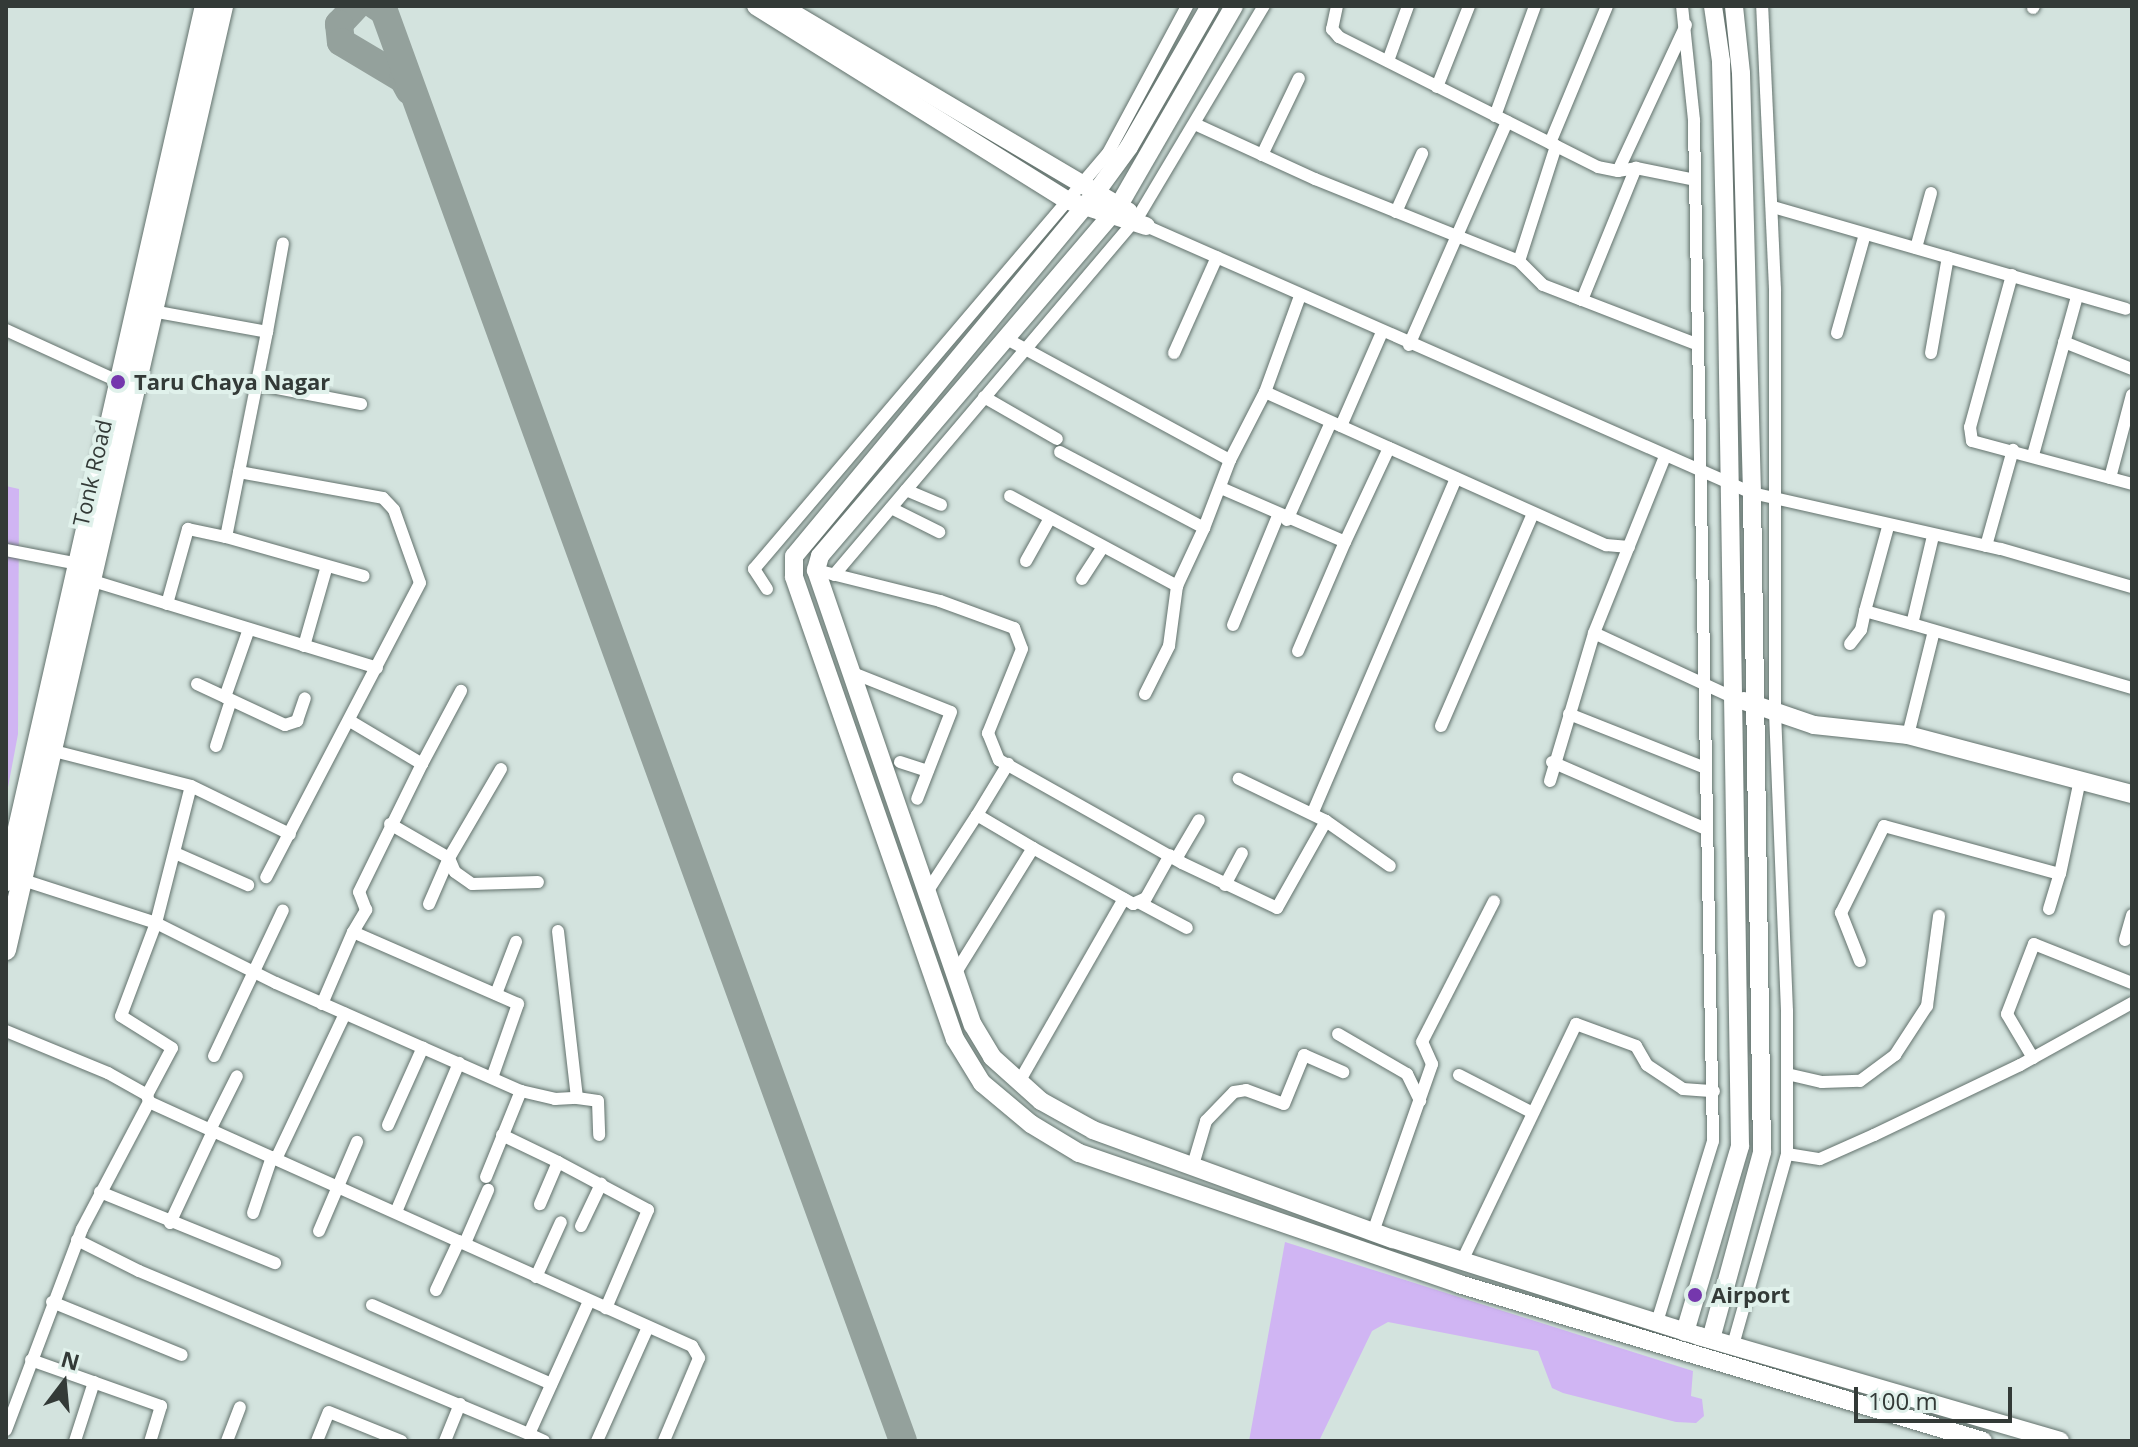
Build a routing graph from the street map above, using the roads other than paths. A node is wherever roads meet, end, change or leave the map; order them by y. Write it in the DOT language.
graph roads {
  1 [pos="205,6"];
  2 [pos="223,6"];
  3 [pos="756,6"];
  4 [pos="781,6"];
  5 [pos="1187,6"];
  6 [pos="1210,6"];
  7 [pos="1234,6"];
  8 [pos="1264,6"];
  9 [pos="1337,6"];
  10 [pos="1408,6"];
  11 [pos="1469,6"];
  12 [pos="1535,6"];
  13 [pos="1607,6"];
  14 [pos="1682,6"];
  15 [pos="1713,6"];
  16 [pos="1734,6"];
  17 [pos="1762,6"];
  18 [pos="1687,23"];
  19 [pos="1388,61"];
  20 [pos="1299,78"];
  21 [pos="1437,87"];
  22 [pos="1501,119"];
  23 [pos="1197,125"];
  24 [pos="1553,145"];
  25 [pos="1422,154"];
  26 [pos="1262,155"];
  27 [pos="1636,168"];
  28 [pos="1618,171"];
  29 [pos="1695,180"];
  30 [pos="1931,193"];
  31 [pos="1086,196"];
  32 [pos="1066,200"];
  33 [pos="1773,207"];
  34 [pos="1114,212"];
  35 [pos="1396,212"];
  36 [pos="1139,222"];
  37 [pos="1865,234"];
  38 [pos="1456,237"];
  39 [pos="283,243"];
  40 [pos="1916,248"];
  41 [pos="1217,257"];
  42 [pos="1948,257"];
  43 [pos="1519,261"];
  44 [pos="2012,275"];
  45 [pos="1300,296"];
  46 [pos="2077,296"];
  47 [pos="1582,300"];
  48 [pos="2126,309"];
  49 [pos="152,311"];
  50 [pos="6,330"];
  51 [pos="267,332"];
  52 [pos="1382,332"];
  53 [pos="1837,333"];
  54 [pos="1005,338"];
  55 [pos="2064,342"];
  56 [pos="1696,344"];
  57 [pos="1409,345"];
  58 [pos="1025,349"];
  59 [pos="1174,353"];
  60 [pos="1931,353"];
  61 [pos="2132,369"];
  62 [pos="256,384"];
  63 [pos="127,386"];
  64 [pos="1265,392"];
  65 [pos="2132,395"];
  66 [pos="984,397"];
  67 [pos="361,404"];
  68 [pos="1336,424"];
  69 [pos="1389,448"];
  70 [pos="2013,450"];
  71 [pos="2033,455"];
  72 [pos="1665,456"];
  73 [pos="1230,460"];
  74 [pos="1699,471"];
  75 [pos="239,472"];
  76 [pos="1456,478"];
  77 [pos="2110,478"];
  78 [pos="1726,482"];
  79 [pos="2132,484"];
  80 [pos="1221,488"];
  81 [pos="906,490"];
  82 [pos="1752,493"];
  83 [pos="1010,496"];
  84 [pos="1775,501"];
  85 [pos="941,505"];
  86 [pos="891,508"];
  87 [pos="1533,513"];
  88 [pos="1050,518"];
  89 [pos="1282,518"];
  90 [pos="1888,527"];
  91 [pos="1204,528"];
  92 [pos="939,532"];
  93 [pos="1933,536"];
  94 [pos="226,537"];
  95 [pos="1345,542"];
  96 [pos="1986,546"];
  97 [pos="1629,547"];
  98 [pos="1102,548"];
  99 [pos="6,550"];
  100 [pos="1026,561"];
  101 [pos="79,564"];
  102 [pos="327,566"];
  103 [pos="816,570"];
  104 [pos="834,575"];
  105 [pos="364,576"];
  106 [pos="794,577"];
  107 [pos="1082,579"];
  108 [pos="93,581"];
  109 [pos="1177,586"];
  110 [pos="2132,587"];
  111 [pos="767,589"];
  112 [pos="167,604"];
  113 [pos="1865,611"];
  114 [pos="1912,624"];
  115 [pos="1233,625"];
  116 [pos="249,629"];
  117 [pos="1934,631"];
  118 [pos="1594,633"];
  119 [pos="1850,644"];
  120 [pos="304,646"];
  121 [pos="1298,651"];
  122 [pos="377,668"];
  123 [pos="853,673"];
  124 [pos="197,684"];
  125 [pos="1701,684"];
  126 [pos="2132,688"];
  127 [pos="461,691"];
  128 [pos="1145,694"];
  129 [pos="1730,696"];
  130 [pos="305,698"];
  131 [pos="228,699"];
  132 [pos="1753,704"];
  133 [pos="1775,711"];
  134 [pos="1569,714"];
  135 [pos="350,721"];
  136 [pos="1441,726"];
  137 [pos="1908,735"];
  138 [pos="216,746"];
  139 [pos="54,751"];
  140 [pos="900,762"];
  141 [pos="1552,762"];
  142 [pos="422,764"];
  143 [pos="1008,764"];
  144 [pos="1703,767"];
  145 [pos="501,769"];
  146 [pos="928,771"];
  147 [pos="1239,779"];
  148 [pos="2080,780"];
  149 [pos="1550,781"];
  150 [pos="191,786"];
  151 [pos="2132,794"];
  152 [pos="917,799"];
  153 [pos="1313,812"];
  154 [pos="977,815"];
  155 [pos="1199,820"];
  156 [pos="1326,821"];
  157 [pos="390,824"];
  158 [pos="1704,828"];
  159 [pos="290,834"];
  160 [pos="1033,848"];
  161 [pos="175,853"];
  162 [pos="1242,853"];
  163 [pos="1173,857"];
  164 [pos="449,858"];
  165 [pos="1390,866"];
  166 [pos="2060,874"];
  167 [pos="266,877"];
  168 [pos="14,880"];
  169 [pos="538,882"];
  170 [pos="248,885"];
  171 [pos="1225,885"];
  172 [pos="927,892"];
  173 [pos="1124,899"];
  174 [pos="12,901"];
  175 [pos="1494,901"];
  176 [pos="1140,903"];
  177 [pos="429,904"];
  178 [pos="2049,909"];
  179 [pos="283,910"];
  180 [pos="2132,915"];
  181 [pos="1939,916"];
  182 [pos="156,923"];
  183 [pos="1187,928"];
  184 [pos="558,931"];
  185 [pos="353,932"];
  186 [pos="2125,940"];
  187 [pos="516,942"];
  188 [pos="6,950"];
  189 [pos="1860,961"];
  190 [pos="251,971"];
  191 [pos="955,974"];
  192 [pos="2132,983"];
  193 [pos="496,994"];
  194 [pos="2132,1003"];
  195 [pos="322,1004"];
  196 [pos="345,1014"];
  197 [pos="6,1031"];
  198 [pos="1338,1034"];
  199 [pos="423,1047"];
  200 [pos="214,1056"];
  201 [pos="2033,1058"];
  202 [pos="459,1063"];
  203 [pos="1343,1072"];
  204 [pos="1787,1074"];
  205 [pos="1459,1075"];
  206 [pos="237,1076"];
  207 [pos="492,1078"];
  208 [pos="1019,1082"];
  209 [pos="521,1091"];
  210 [pos="1714,1091"];
  211 [pos="148,1098"];
  212 [pos="577,1098"];
  213 [pos="1420,1101"];
  214 [pos="1531,1112"];
  215 [pos="388,1125"];
  216 [pos="211,1130"];
  217 [pos="502,1135"];
  218 [pos="599,1135"];
  219 [pos="357,1142"];
  220 [pos="1787,1154"];
  221 [pos="274,1158"];
  222 [pos="558,1162"];
  223 [pos="1193,1165"];
  224 [pos="601,1184"];
  225 [pos="339,1186"];
  226 [pos="1186,1188"];
  227 [pos="100,1192"];
  228 [pos="540,1204"];
  229 [pos="396,1212"];
  230 [pos="253,1213"];
  231 [pos="561,1222"];
  232 [pos="170,1223"];
  233 [pos="581,1226"];
  234 [pos="1369,1230"];
  235 [pos="319,1231"];
  236 [pos="77,1240"];
  237 [pos="462,1242"];
  238 [pos="1358,1249"];
  239 [pos="1462,1261"];
  240 [pos="275,1263"];
  241 [pos="536,1277"];
  242 [pos="436,1290"];
  243 [pos="589,1301"];
  244 [pos="52,1302"];
  245 [pos="372,1305"];
  246 [pos="606,1308"];
  247 [pos="1657,1322"];
  248 [pos="648,1327"];
  249 [pos="1698,1336"];
  250 [pos="1733,1345"];
  251 [pos="182,1355"];
  252 [pos="1695,1357"];
  253 [pos="31,1360"];
  254 [pos="94,1382"];
  255 [pos="551,1384"];
  256 [pos="460,1404"];
  257 [pos="240,1407"];
  258 [pos="6,1430"];
  259 [pos="529,1434"];
  260 [pos="75,1441"];
  261 [pos="150,1441"];
  262 [pos="227,1441"];
  263 [pos="317,1441"];
  264 [pos="401,1441"];
  265 [pos="445,1441"];
  266 [pos="544,1441"];
  267 [pos="597,1441"];
  268 [pos="664,1441"];
  269 [pos="1983,1441"];
  270 [pos="2060,1441"];
  1 -- 63 [label="main road, Tonk Road"];
  2 -- 49 [label="main road, Tonk Road"];
  3 -- 32 [label="street"];
  4 -- 31 [label="street"];
  5 -- 31 [label="street"];
  6 -- 31 [label="street"];
  7 -- 34 [label="street"];
  8 -- 23 [label="street"];
  9 -- 19 [label="street"];
  10 -- 19 [label="street"];
  11 -- 21 [label="street"];
  12 -- 22 [label="street"];
  13 -- 24 [label="street"];
  14 -- 18 [label="street"];
  15 -- 78 [label="street"];
  16 -- 82 [label="street"];
  17 -- 33 [label="street"];
  18 -- 28 [label="street"];
  18 -- 29 [label="street"];
  19 -- 21 [label="street"];
  20 -- 26 [label="street"];
  21 -- 22 [label="street"];
  22 -- 24 [label="street"];
  22 -- 38 [label="street"];
  23 -- 26 [label="street"];
  23 -- 36 [label="street"];
  24 -- 28 [label="street"];
  24 -- 43 [label="street"];
  25 -- 35 [label="street"];
  26 -- 35 [label="street"];
  27 -- 28 [label="street"];
  27 -- 29 [label="street"];
  27 -- 47 [label="street"];
  29 -- 56 [label="street"];
  30 -- 40 [label="street"];
  31 -- 32 [label="street"];
  31 -- 34 [label="street"];
  31 -- 106 [label="street"];
  32 -- 111 [label="street"];
  33 -- 37 [label="street"];
  33 -- 84 [label="street"];
  34 -- 36 [label="street"];
  34 -- 54 [label="street"];
  35 -- 38 [label="street"];
  36 -- 41 [label="street"];
  36 -- 58 [label="street"];
  37 -- 40 [label="street"];
  37 -- 53 [label="street"];
  38 -- 43 [label="street"];
  38 -- 57 [label="street"];
  39 -- 51 [label="street"];
  40 -- 42 [label="street"];
  41 -- 45 [label="street"];
  41 -- 59 [label="street"];
  42 -- 44 [label="street"];
  42 -- 60 [label="street"];
  43 -- 47 [label="street"];
  44 -- 46 [label="street"];
  44 -- 70 [label="street"];
  45 -- 52 [label="street"];
  45 -- 64 [label="street"];
  46 -- 48 [label="street"];
  46 -- 55 [label="street"];
  47 -- 56 [label="street"];
  49 -- 51 [label="street"];
  49 -- 63 [label="main road, Tonk Road"];
  50 -- 63 [label="street"];
  51 -- 62 [label="street"];
  52 -- 57 [label="street"];
  52 -- 68 [label="street"];
  54 -- 58 [label="street"];
  54 -- 103 [label="street"];
  55 -- 61 [label="street"];
  55 -- 71 [label="street"];
  56 -- 74 [label="street"];
  57 -- 72 [label="street"];
  58 -- 66 [label="street"];
  58 -- 73 [label="street"];
  62 -- 67 [label="street"];
  62 -- 75 [label="street"];
  63 -- 101 [label="main road, Tonk Road"];
  63 -- 108 [label="main road, Tonk Road"];
  64 -- 68 [label="street"];
  64 -- 73 [label="street"];
  65 -- 77 [label="street"];
  66 -- 81 [label="street"];
  66 -- 91 [label="street"];
  68 -- 69 [label="street"];
  68 -- 89 [label="street"];
  69 -- 76 [label="street"];
  69 -- 95 [label="street"];
  70 -- 71 [label="street"];
  70 -- 96 [label="street"];
  71 -- 77 [label="street"];
  72 -- 74 [label="street"];
  72 -- 97 [label="street"];
  73 -- 80 [label="street"];
  74 -- 78 [label="street"];
  74 -- 125 [label="street"];
  75 -- 94 [label="street"];
  75 -- 122 [label="street"];
  76 -- 87 [label="street"];
  76 -- 153 [label="street"];
  77 -- 79 [label="street"];
  78 -- 82 [label="street"];
  78 -- 129 [label="street"];
  80 -- 89 [label="street"];
  80 -- 91 [label="street"];
  81 -- 85 [label="street"];
  81 -- 86 [label="street"];
  82 -- 84 [label="street"];
  82 -- 132 [label="street"];
  83 -- 88 [label="street"];
  84 -- 90 [label="street"];
  84 -- 133 [label="street"];
  86 -- 92 [label="street"];
  86 -- 104 [label="street"];
  87 -- 97 [label="street"];
  87 -- 136 [label="street"];
  88 -- 98 [label="street"];
  88 -- 100 [label="street"];
  89 -- 95 [label="street"];
  89 -- 115 [label="street"];
  90 -- 93 [label="street"];
  90 -- 113 [label="street"];
  91 -- 109 [label="street"];
  93 -- 96 [label="street"];
  93 -- 114 [label="street"];
  94 -- 102 [label="street"];
  94 -- 112 [label="street"];
  95 -- 121 [label="street"];
  96 -- 110 [label="street"];
  97 -- 118 [label="street"];
  98 -- 107 [label="street"];
  98 -- 109 [label="street"];
  99 -- 101 [label="street"];
  101 -- 168 [label="main road, Tonk Road"];
  102 -- 105 [label="street"];
  102 -- 120 [label="street"];
  103 -- 104 [label="street"];
  103 -- 106 [label="street"];
  103 -- 123 [label="street"];
  104 -- 143 [label="street"];
  106 -- 226 [label="street"];
  108 -- 112 [label="street"];
  108 -- 139 [label="main road, Tonk Road"];
  109 -- 128 [label="street"];
  112 -- 116 [label="street"];
  113 -- 114 [label="street"];
  113 -- 119 [label="street"];
  114 -- 117 [label="street"];
  116 -- 120 [label="street"];
  116 -- 131 [label="street"];
  117 -- 126 [label="street"];
  117 -- 137 [label="street"];
  118 -- 125 [label="street"];
  118 -- 134 [label="street"];
  120 -- 122 [label="street"];
  122 -- 135 [label="street"];
  123 -- 146 [label="street"];
  123 -- 172 [label="street"];
  124 -- 131 [label="street"];
  125 -- 129 [label="street"];
  125 -- 144 [label="street"];
  127 -- 142 [label="street"];
  129 -- 132 [label="street"];
  129 -- 249 [label="street"];
  130 -- 131 [label="street"];
  131 -- 138 [label="street"];
  132 -- 133 [label="street"];
  132 -- 249 [label="street"];
  133 -- 137 [label="street"];
  133 -- 204 [label="street"];
  134 -- 141 [label="street"];
  134 -- 144 [label="street"];
  135 -- 142 [label="street"];
  135 -- 159 [label="street"];
  137 -- 148 [label="street"];
  139 -- 150 [label="street"];
  139 -- 168 [label="main road, Tonk Road"];
  140 -- 146 [label="street"];
  141 -- 149 [label="street"];
  141 -- 158 [label="street"];
  142 -- 157 [label="street"];
  143 -- 154 [label="street"];
  143 -- 163 [label="street"];
  144 -- 158 [label="street"];
  145 -- 164 [label="street"];
  146 -- 152 [label="street"];
  147 -- 153 [label="street"];
  148 -- 151 [label="street"];
  148 -- 166 [label="street"];
  150 -- 159 [label="street"];
  150 -- 161 [label="street"];
  153 -- 156 [label="street"];
  154 -- 160 [label="street"];
  154 -- 172 [label="street"];
  155 -- 163 [label="street"];
  156 -- 165 [label="street"];
  156 -- 171 [label="street"];
  157 -- 164 [label="street"];
  157 -- 185 [label="street"];
  158 -- 210 [label="street"];
  159 -- 167 [label="street"];
  160 -- 173 [label="street"];
  160 -- 191 [label="street"];
  161 -- 170 [label="street"];
  161 -- 182 [label="street"];
  162 -- 171 [label="street"];
  163 -- 171 [label="street"];
  163 -- 176 [label="street"];
  164 -- 169 [label="street"];
  164 -- 177 [label="street"];
  166 -- 178 [label="street"];
  166 -- 189 [label="street"];
  168 -- 174 [label="main road, Tonk Road"];
  168 -- 182 [label="street"];
  172 -- 191 [label="street"];
  173 -- 176 [label="street"];
  173 -- 208 [label="street"];
  174 -- 188 [label="main road, Tonk Road"];
  175 -- 213 [label="street"];
  176 -- 183 [label="street"];
  179 -- 190 [label="street"];
  180 -- 186 [label="street"];
  181 -- 204 [label="street"];
  182 -- 190 [label="street"];
  182 -- 211 [label="street"];
  184 -- 212 [label="street"];
  185 -- 193 [label="street"];
  185 -- 195 [label="street"];
  187 -- 193 [label="street"];
  190 -- 195 [label="street"];
  190 -- 200 [label="street"];
  191 -- 208 [label="street"];
  192 -- 201 [label="street"];
  193 -- 207 [label="street"];
  194 -- 201 [label="street"];
  195 -- 196 [label="street"];
  196 -- 199 [label="street"];
  196 -- 221 [label="street"];
  197 -- 211 [label="street"];
  198 -- 213 [label="street"];
  199 -- 202 [label="street"];
  199 -- 215 [label="street"];
  201 -- 220 [label="street"];
  202 -- 207 [label="street"];
  202 -- 229 [label="street"];
  203 -- 223 [label="street"];
  204 -- 220 [label="street"];
  205 -- 214 [label="street"];
  206 -- 216 [label="street"];
  207 -- 209 [label="street"];
  208 -- 223 [label="street"];
  209 -- 212 [label="street"];
  209 -- 217 [label="street"];
  210 -- 214 [label="street"];
  210 -- 247 [label="street"];
  211 -- 216 [label="street"];
  211 -- 227 [label="street"];
  212 -- 218 [label="street"];
  213 -- 234 [label="street"];
  214 -- 239 [label="street"];
  216 -- 221 [label="street"];
  216 -- 232 [label="street"];
  217 -- 222 [label="street"];
  217 -- 237 [label="street"];
  219 -- 225 [label="street"];
  220 -- 250 [label="street"];
  221 -- 225 [label="street"];
  221 -- 230 [label="street"];
  222 -- 224 [label="street"];
  222 -- 228 [label="street"];
  223 -- 226 [label="street"];
  223 -- 234 [label="street"];
  224 -- 233 [label="street"];
  224 -- 246 [label="street"];
  225 -- 229 [label="street"];
  225 -- 235 [label="street"];
  226 -- 238 [label="street"];
  227 -- 232 [label="street"];
  227 -- 236 [label="street"];
  229 -- 237 [label="street"];
  231 -- 241 [label="street"];
  232 -- 240 [label="street"];
  234 -- 238 [label="street"];
  234 -- 239 [label="street"];
  236 -- 244 [label="street"];
  236 -- 256 [label="street"];
  237 -- 241 [label="street"];
  237 -- 242 [label="street"];
  238 -- 252 [label="street"];
  239 -- 247 [label="street"];
  241 -- 243 [label="street"];
  243 -- 246 [label="street"];
  243 -- 255 [label="street"];
  244 -- 251 [label="street"];
  244 -- 253 [label="street"];
  245 -- 255 [label="street"];
  246 -- 248 [label="street"];
  247 -- 249 [label="street"];
  248 -- 267 [label="street"];
  248 -- 268 [label="street"];
  249 -- 250 [label="street"];
  249 -- 252 [label="street"];
  250 -- 270 [label="street"];
  252 -- 269 [label="street"];
  253 -- 254 [label="street"];
  253 -- 258 [label="street"];
  254 -- 260 [label="street"];
  254 -- 261 [label="street"];
  255 -- 259 [label="street"];
  256 -- 259 [label="street"];
  256 -- 265 [label="street"];
  257 -- 262 [label="street"];
  259 -- 266 [label="street"];
  263 -- 264 [label="street"];
}
